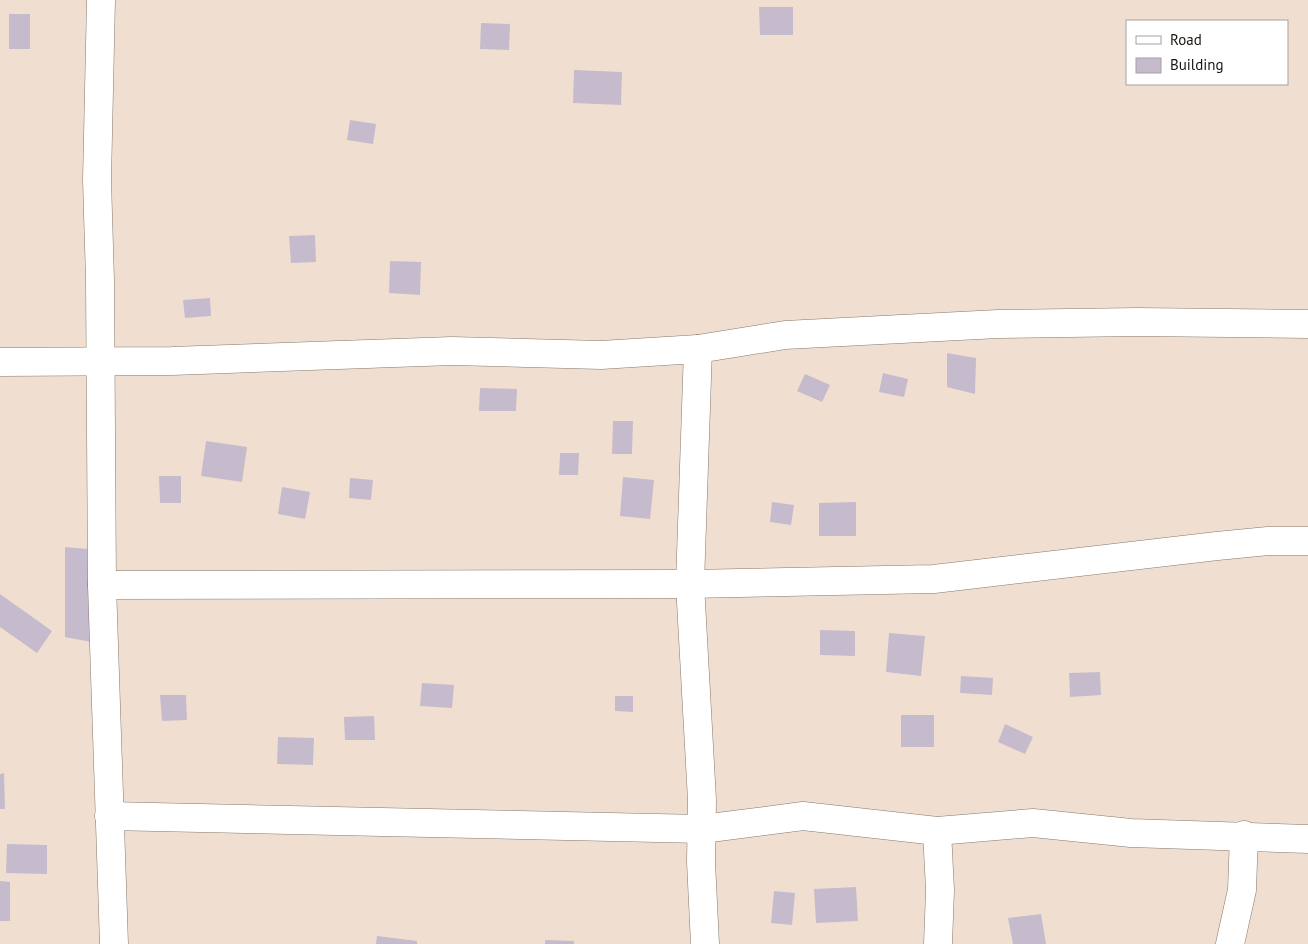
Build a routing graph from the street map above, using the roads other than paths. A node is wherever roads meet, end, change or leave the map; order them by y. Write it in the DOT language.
graph roads {
  1 [pos="101,0"];
  2 [pos="1308,324"];
  3 [pos="698,349"];
  4 [pos="0,362"];
  5 [pos="101,362"];
  6 [pos="1308,541"];
  7 [pos="690,584"];
  8 [pos="102,585"];
  9 [pos="109,816"];
  10 [pos="702,828"];
  11 [pos="937,832"];
  12 [pos="1244,835"];
  13 [pos="1308,839"];
  14 [pos="114,944"];
  15 [pos="705,944"];
  16 [pos="938,944"];
  17 [pos="1230,944"];
  1 -- 5 [label="street"];
  2 -- 3 [label="street"];
  3 -- 5 [label="street"];
  3 -- 7 [label="street"];
  4 -- 5 [label="street"];
  5 -- 8 [label="street"];
  6 -- 7 [label="street"];
  7 -- 8 [label="street"];
  7 -- 10 [label="street"];
  8 -- 9 [label="street"];
  9 -- 10 [label="street"];
  9 -- 14 [label="street"];
  10 -- 11 [label="street"];
  10 -- 15 [label="street"];
  11 -- 12 [label="street"];
  11 -- 16 [label="street"];
  12 -- 13 [label="street"];
  12 -- 17 [label="street"];
}
